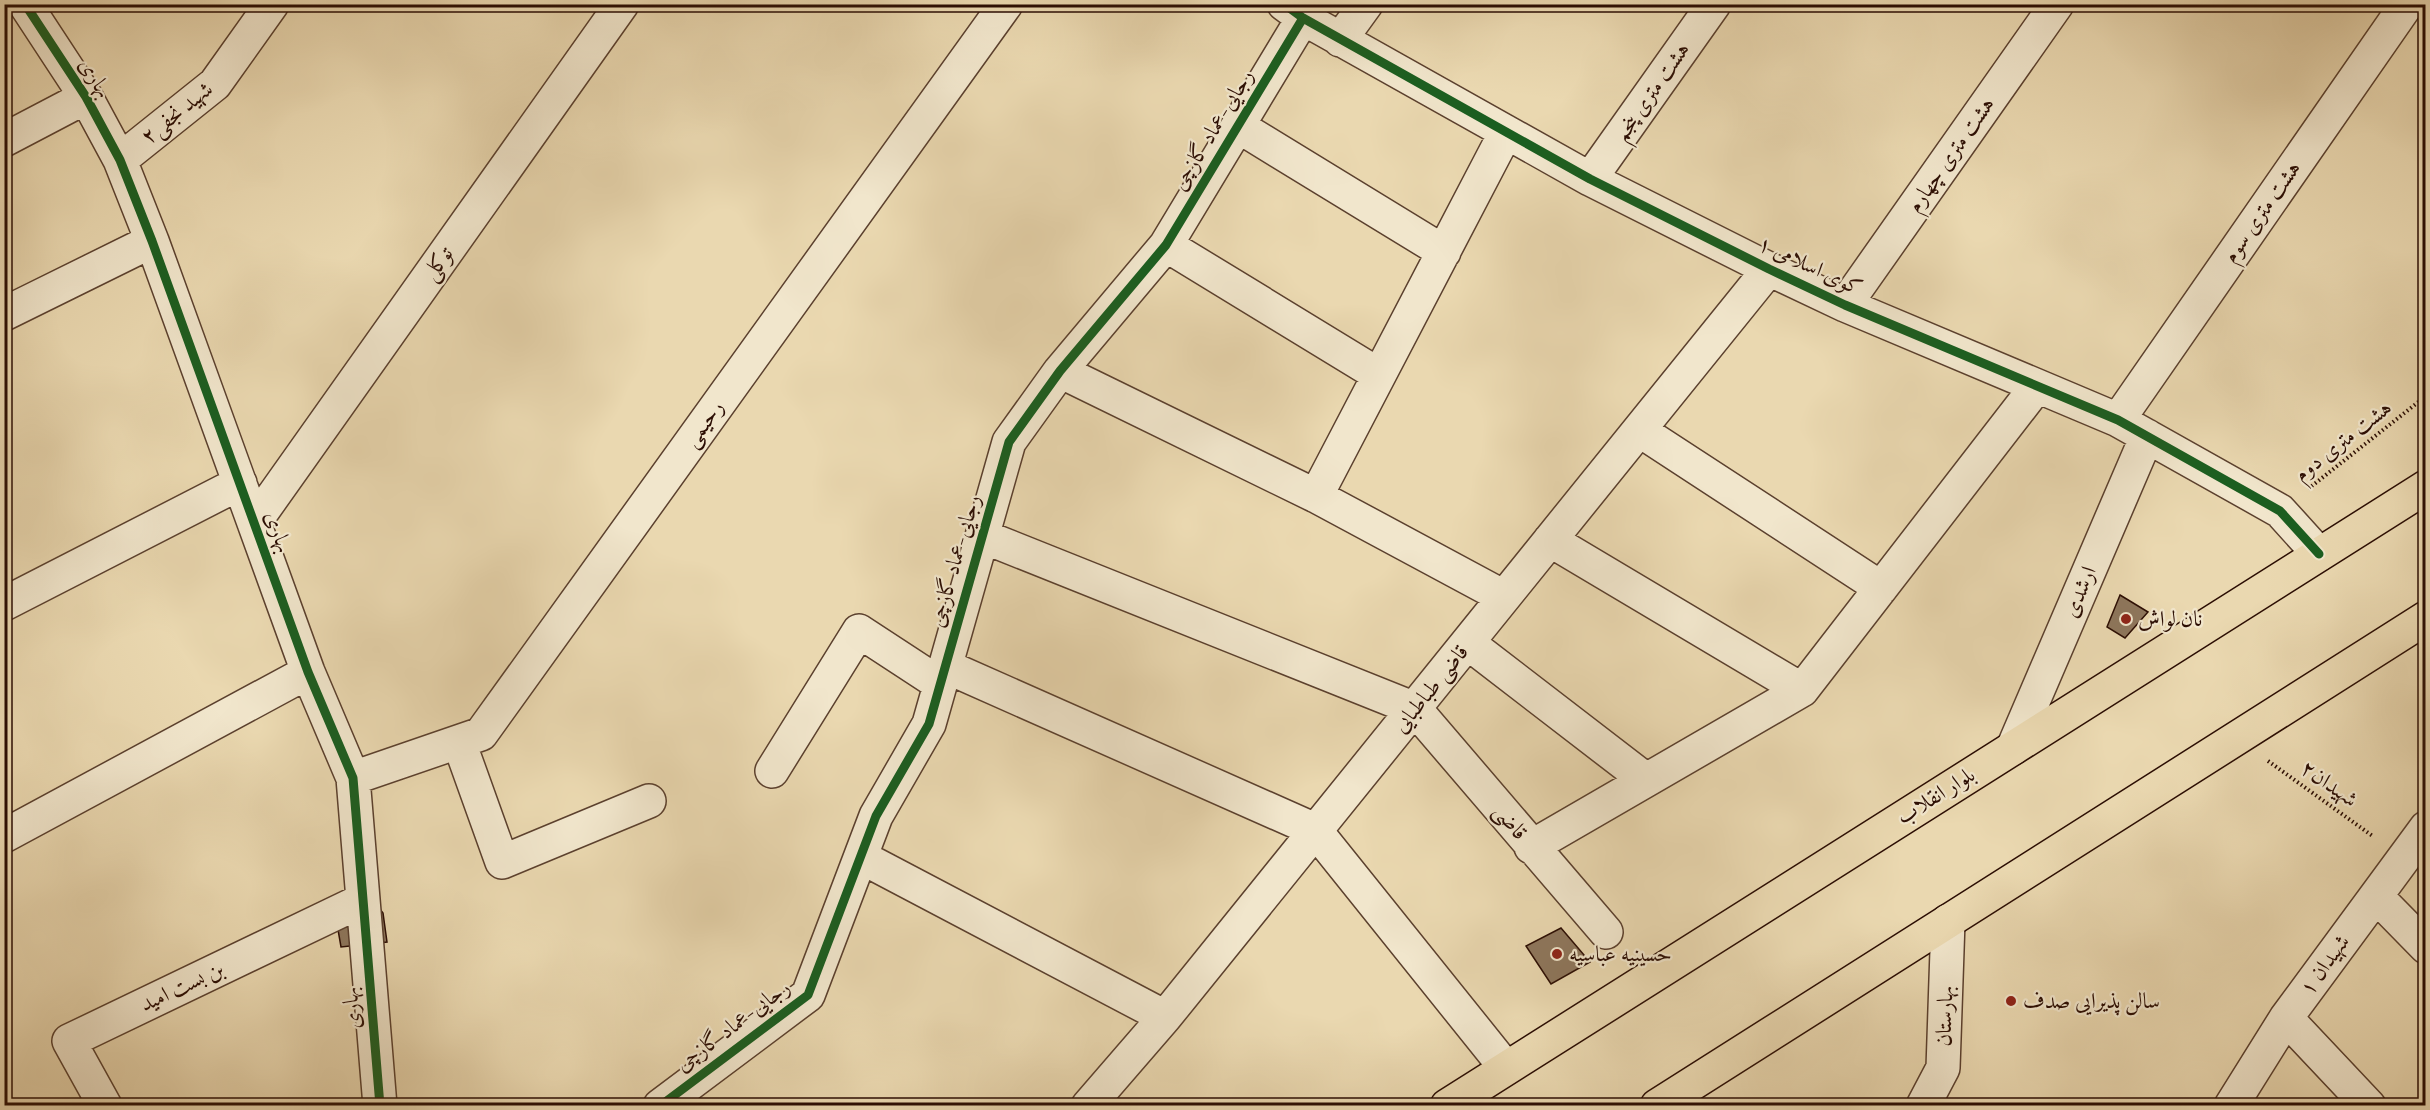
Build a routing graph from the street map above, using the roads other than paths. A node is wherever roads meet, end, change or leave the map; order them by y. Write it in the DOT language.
graph roads {
  1 [pos="24,4"];
  2 [pos="272,4"];
  3 [pos="622,4"];
  4 [pos="1006,4"];
  5 [pos="1366,4"];
  6 [pos="1714,4"];
  7 [pos="2057,4"];
  8 [pos="2407,4"];
  9 [pos="1293,11"];
  10 [pos="1340,40"];
  11 [pos="86,97"];
  12 [pos="1238,126"];
  13 [pos="1506,132"];
  14 [pos="4,140"];
  15 [pos="120,160"];
  16 [pos="1590,179"];
  17 [pos="152,240"];
  18 [pos="1166,245"];
  19 [pos="1444,252"];
  20 [pos="1769,269"];
  21 [pos="1845,305"];
  22 [pos="4,314"];
  23 [pos="1060,371"];
  24 [pos="1379,375"];
  25 [pos="2037,386"];
  26 [pos="2118,420"];
  27 [pos="1639,430"];
  28 [pos="2147,436"];
  29 [pos="240,483"];
  30 [pos="2426,487"];
  31 [pos="1316,496"];
  32 [pos="254,523"];
  33 [pos="982,536"];
  34 [pos="1550,540"];
  35 [pos="2319,554"];
  36 [pos="1881,588"];
  37 [pos="1504,597"];
  38 [pos="4,604"];
  39 [pos="2426,618"];
  40 [pos="1468,643"];
  41 [pos="308,672"];
  42 [pos="943,675"];
  43 [pos="1802,690"];
  44 [pos="1415,709"];
  45 [pos="459,742"];
  46 [pos="2013,748"];
  47 [pos="772,771"];
  48 [pos="353,777"];
  49 [pos="1646,780"];
  50 [pos="649,801"];
  51 [pos="2426,828"];
  52 [pos="1315,830"];
  53 [pos="4,836"];
  54 [pos="1531,847"];
  55 [pos="861,857"];
  56 [pos="2376,896"];
  57 [pos="363,900"];
  58 [pos="1948,921"];
  59 [pos="1606,933"];
  60 [pos="2426,947"];
  61 [pos="1165,1017"];
  62 [pos="2286,1018"];
  63 [pos="1506,1068"];
  64 [pos="105,1106"];
  65 [pos="380,1106"];
  66 [pos="660,1106"];
  67 [pos="1088,1106"];
  68 [pos="1447,1106"];
  69 [pos="1657,1106"];
  70 [pos="1923,1106"];
  71 [pos="2231,1106"];
  72 [pos="2369,1106"];
  1 -- 11 [label="street, بهاری"];
  2 -- 15 [label="street, شهید نجفی۲"];
  3 -- 32 [label="street, توکلی"];
  4 -- 45 [label="street, رحیمی"];
  5 -- 10 [label="street"];
  6 -- 16 [label="street, هشت متری پنجم"];
  7 -- 21 [label="street, هشت متری چهارم"];
  8 -- 26 [label="street, هشت متری سوم"];
  9 -- 10 [label="street, کوی اسلامی ۱"];
  9 -- 12 [label="street, رجایی-عماد گازچی"];
  10 -- 13 [label="street, کوی اسلامی ۱"];
  11 -- 14 [label="street"];
  11 -- 15 [label="street, بهاری"];
  12 -- 18 [label="street, رجایی-عماد گازچی"];
  12 -- 19 [label="street"];
  13 -- 16 [label="street, کوی اسلامی ۱"];
  13 -- 19 [label="street"];
  15 -- 17 [label="street, بهاری"];
  16 -- 20 [label="street, کوی اسلامی ۱"];
  17 -- 22 [label="street"];
  17 -- 29 [label="street, بهاری"];
  18 -- 23 [label="street, رجایی-عماد گازچی"];
  18 -- 24 [label="street"];
  19 -- 24 [label="street"];
  20 -- 21 [label="street, کوی اسلامی ۱"];
  20 -- 27 [label="street, قاضی طباطبایی"];
  21 -- 25 [label="street, کوی اسلامی ۱"];
  23 -- 31 [label="street"];
  23 -- 33 [label="street, رجایی-عماد گازچی"];
  24 -- 31 [label="street"];
  25 -- 26 [label="street, کوی اسلامی ۱"];
  25 -- 36 [label="street"];
  26 -- 28 [label="street, کوی اسلامی ۱"];
  27 -- 34 [label="street, قاضی طباطبایی"];
  27 -- 36 [label="street"];
  28 -- 35 [label="street, کوی اسلامی ۱"];
  28 -- 46 [label="street, ارشدی"];
  29 -- 32 [label="street, بهاری"];
  29 -- 38 [label="street"];
  30 -- 35 [label="main road, بلوار انقلاب"];
  31 -- 37 [label="street"];
  32 -- 41 [label="street, بهاری"];
  33 -- 42 [label="street, رجایی-عماد گازچی"];
  33 -- 44 [label="street"];
  34 -- 37 [label="street, قاضی طباطبایی"];
  34 -- 43 [label="street"];
  35 -- 46 [label="main road, بلوار انقلاب"];
  36 -- 43 [label="street"];
  37 -- 40 [label="street, قاضی طباطبایی"];
  39 -- 58 [label="main road"];
  40 -- 44 [label="street, قاضی طباطبایی"];
  40 -- 49 [label="street"];
  41 -- 48 [label="street, بهاری"];
  41 -- 53 [label="street"];
  42 -- 47 [label="street"];
  42 -- 52 [label="street"];
  42 -- 55 [label="street, رجایی-عماد گازچی"];
  43 -- 49 [label="street"];
  44 -- 52 [label="street, قاضی طباطبایی"];
  44 -- 54 [label="street, قاضی"];
  45 -- 48 [label="street, رحیمی"];
  45 -- 50 [label="street"];
  46 -- 63 [label="main road, بلوار انقلاب"];
  48 -- 57 [label="street, بهاری"];
  49 -- 54 [label="street"];
  51 -- 56 [label="street, شهیدان ۱"];
  52 -- 61 [label="street, قاضی طباطبایی"];
  52 -- 63 [label="street"];
  54 -- 59 [label="street, قاضی"];
  55 -- 61 [label="street"];
  55 -- 66 [label="street, رجایی-عماد گازچی"];
  56 -- 60 [label="street"];
  56 -- 62 [label="street, شهیدان ۱"];
  57 -- 64 [label="street, بن بست امید"];
  57 -- 65 [label="street, بهاری"];
  58 -- 69 [label="main road"];
  58 -- 70 [label="street, بهارستان"];
  61 -- 67 [label="street, قاضی طباطبایی"];
  62 -- 71 [label="street, شهیدان ۱"];
  62 -- 72 [label="street"];
  63 -- 68 [label="main road, بلوار انقلاب"];
}
